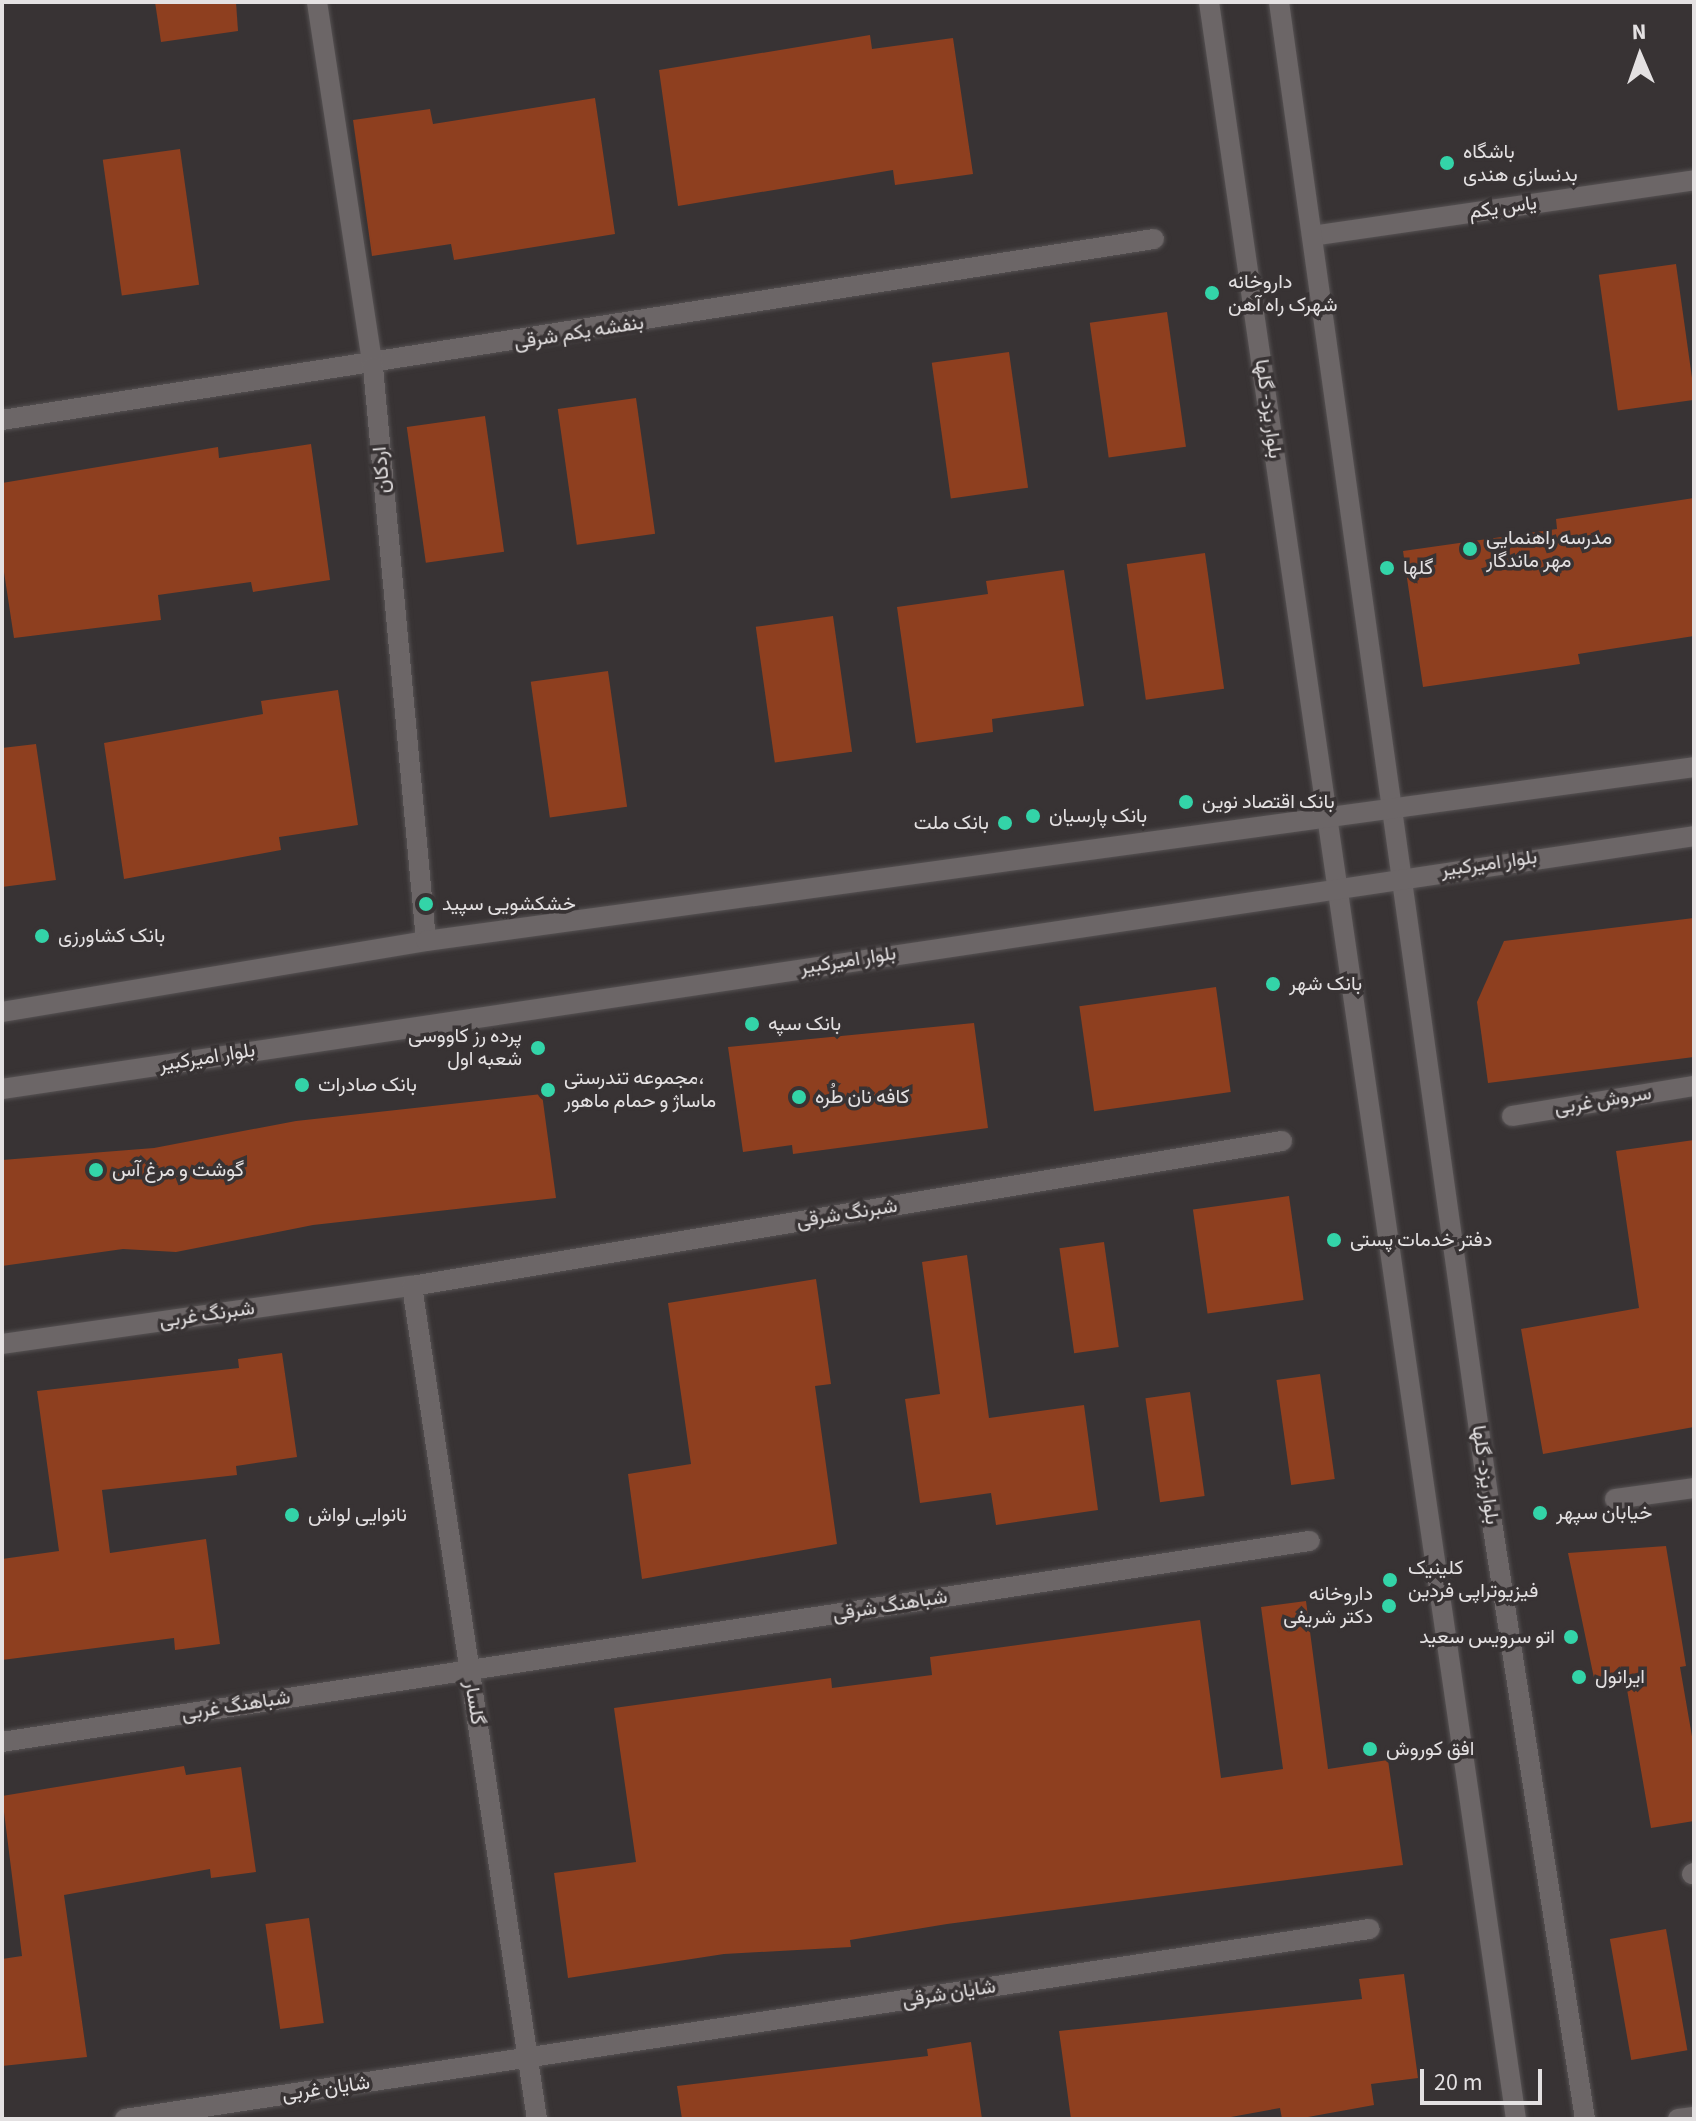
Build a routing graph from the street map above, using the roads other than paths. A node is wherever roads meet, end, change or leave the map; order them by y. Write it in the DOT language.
graph roads {
  1 [pos="317,2"];
  2 [pos="1209,2"];
  3 [pos="1279,2"];
  4 [pos="1694,180"];
  5 [pos="1312,236"];
  6 [pos="1154,239"];
  7 [pos="373,367"];
  8 [pos="2,420"];
  9 [pos="1694,767"];
  10 [pos="1391,806"];
  11 [pos="1326,816"];
  12 [pos="1694,836"];
  13 [pos="1403,876"];
  14 [pos="1335,887"];
  15 [pos="426,941"];
  16 [pos="2,1012"];
  17 [pos="1694,1086"];
  18 [pos="2,1089"];
  19 [pos="1512,1116"];
  20 [pos="1282,1141"];
  21 [pos="412,1286"];
  22 [pos="2,1344"];
  23 [pos="1694,1488"];
  24 [pos="1615,1499"];
  25 [pos="1310,1541"];
  26 [pos="469,1670"];
  27 [pos="2,1742"];
  28 [pos="1370,1929"];
  29 [pos="528,2059"];
  30 [pos="1694,2117"];
  31 [pos="125,2119"];
  32 [pos="537,2119"];
  33 [pos="1516,2119"];
  34 [pos="1585,2119"];
  35 [pos="1678,2119"];
  1 -- 7 [label="main road, اردکان"];
  2 -- 11 [label="main road, بلوار یزد- گلها"];
  3 -- 5 [label="main road"];
  4 -- 5 [label="main road, یاس یکم"];
  5 -- 10 [label="main road"];
  6 -- 7 [label="main road, بنفشه یکم شرقی"];
  7 -- 8 [label="main road, بنفشه یکم شرقی"];
  7 -- 15 [label="main road, اردکان"];
  9 -- 10 [label="main road"];
  10 -- 11 [label="main road"];
  10 -- 13 [label="main road, بلوار یزد- گلها"];
  11 -- 14 [label="main road, بلوار یزد- گلها"];
  11 -- 15 [label="main road"];
  12 -- 13 [label="main road, بلوار امیرکبیر"];
  13 -- 14 [label="main road, بلوار امیرکبیر"];
  13 -- 34 [label="main road, بلوار یزد- گلها"];
  14 -- 18 [label="main road, بلوار امیرکبیر"];
  14 -- 33 [label="main road"];
  15 -- 16 [label="main road"];
  17 -- 19 [label="main road, سروش غربی"];
  20 -- 21 [label="main road, شبرنگ شرقی"];
  21 -- 22 [label="main road, شبرنگ غربی"];
  21 -- 26 [label="main road, گلسار"];
  23 -- 24 [label="main road"];
  25 -- 26 [label="main road, شباهنگ شرقی"];
  26 -- 27 [label="main road, شباهنگ غربی"];
  26 -- 29 [label="main road, گلسار"];
  28 -- 29 [label="main road, شایان شرقی"];
  29 -- 31 [label="main road, شایان غربی"];
  29 -- 32 [label="main road, گلسار"];
  30 -- 35 [label="main road"];
}
